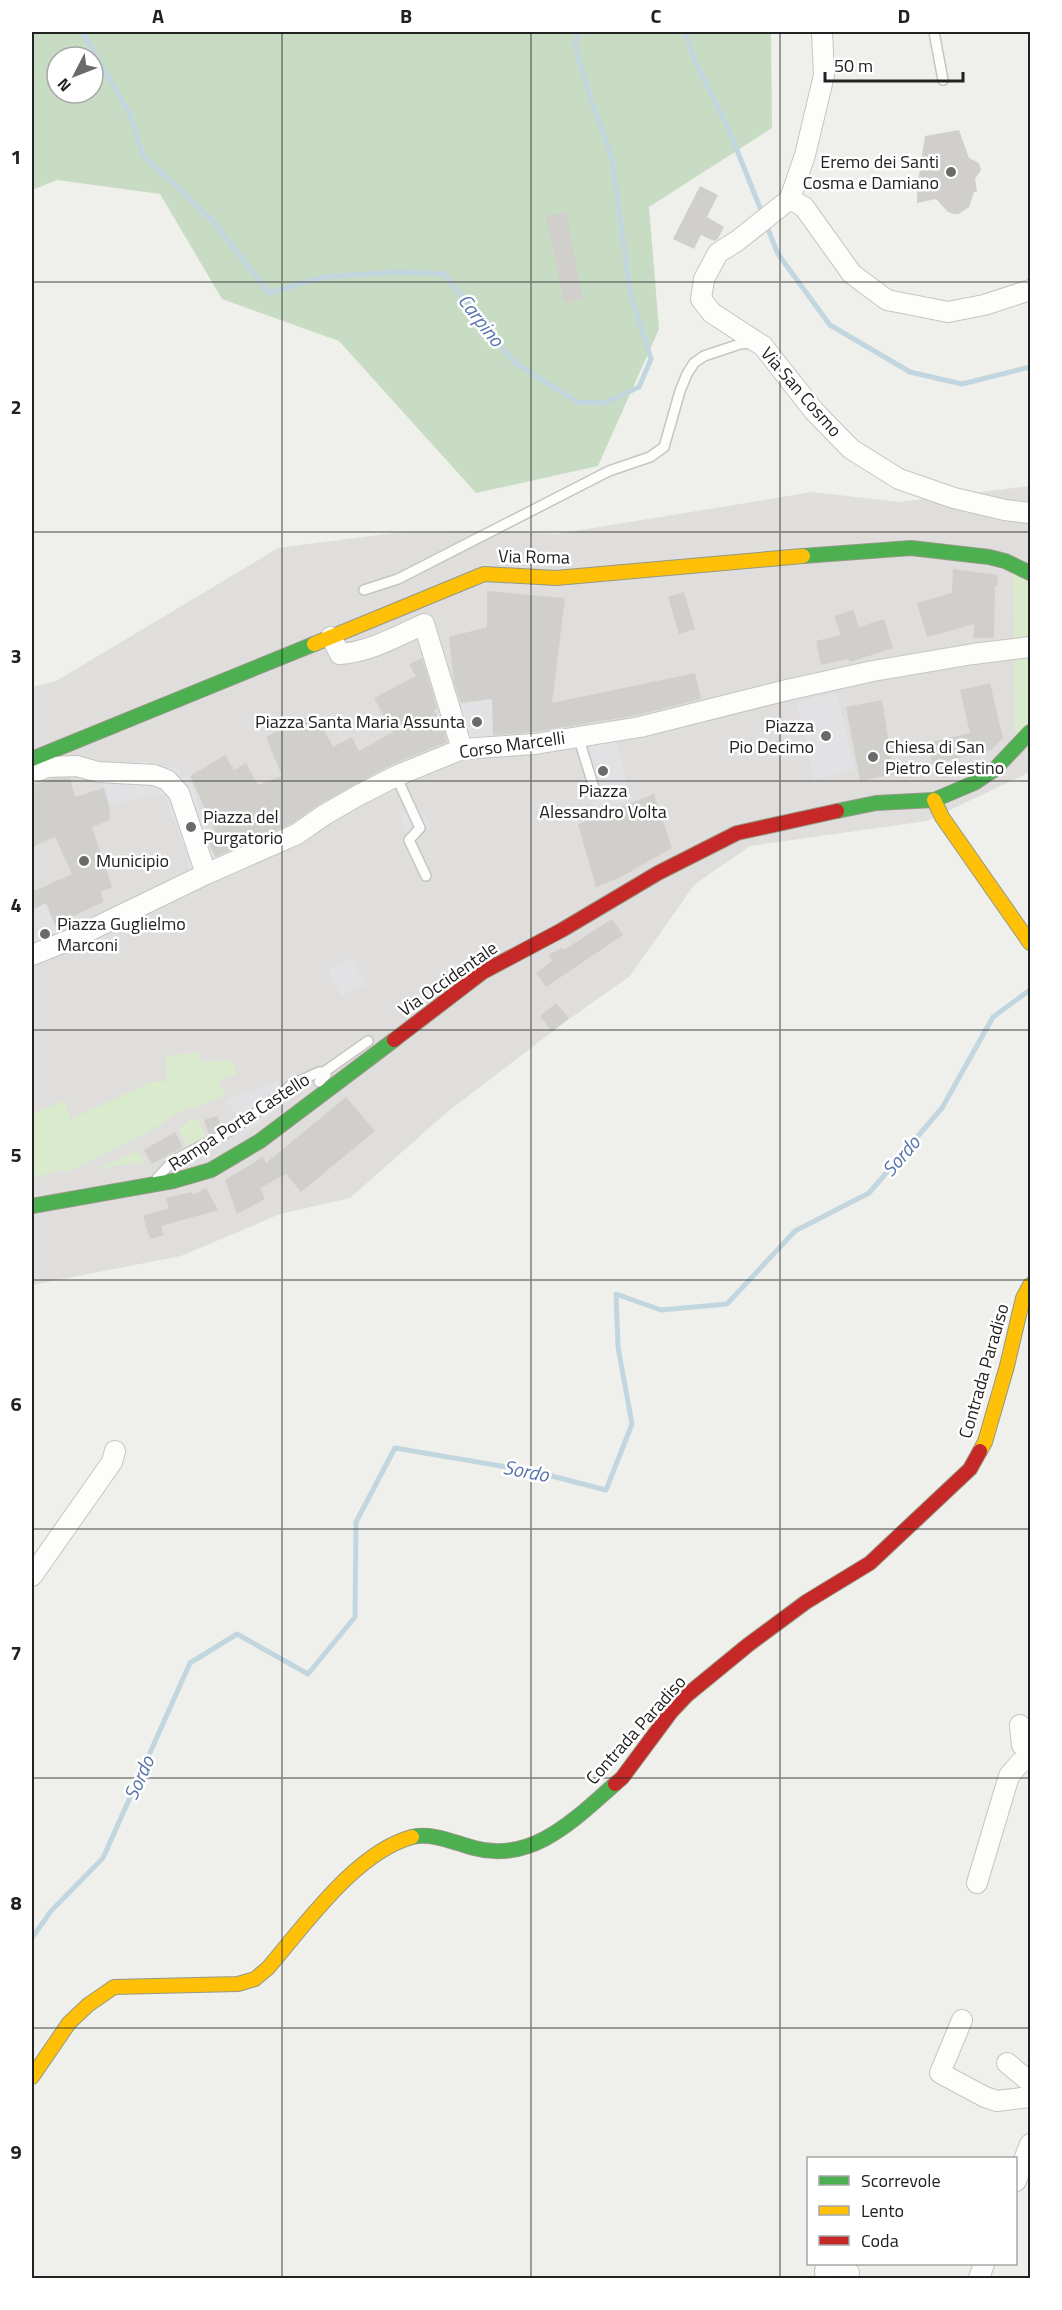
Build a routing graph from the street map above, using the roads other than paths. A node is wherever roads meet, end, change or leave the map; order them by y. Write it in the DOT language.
graph roads {
  1 [pos="822,32"];
  2 [pos="934,32"];
  3 [pos="943,80"];
  4 [pos="786,202"];
  5 [pos="1030,290"];
  6 [pos="757,342"];
  7 [pos="1030,513"];
  8 [pos="1030,573"];
  9 [pos="364,590"];
  10 [pos="331,637"];
  11 [pos="1030,647"];
  12 [pos="1030,732"];
  13 [pos="578,736"];
  14 [pos="462,749"];
  15 [pos="32,759"];
  16 [pos="32,773"];
  17 [pos="396,776"];
  18 [pos="595,792"];
  19 [pos="934,800"];
  20 [pos="206,874"];
  21 [pos="426,876"];
  22 [pos="1030,943"];
  23 [pos="32,955"];
  24 [pos="368,1041"];
  25 [pos="324,1072"];
  26 [pos="304,1106"];
  27 [pos="152,1184"];
  28 [pos="32,1206"];
  29 [pos="1030,1285"];
  30 [pos="116,1451"];
  31 [pos="32,1576"];
  32 [pos="1020,1725"];
  33 [pos="1030,1746"];
  34 [pos="1030,1758"];
  35 [pos="977,1883"];
  36 [pos="962,2020"];
  37 [pos="1007,2063"];
  38 [pos="32,2077"];
  39 [pos="1030,2082"];
  40 [pos="1030,2097"];
  41 [pos="1028,2155"];
  42 [pos="1017,2179"];
  43 [pos="831,2265"];
  44 [pos="836,2265"];
  45 [pos="826,2278"];
  46 [pos="846,2278"];
  1 -- 4 [label="street"];
  2 -- 3 [label="lane"];
  4 -- 5 [label="street"];
  4 -- 6 [label="street, Via San Cosmo"];
  6 -- 7 [label="street, Via San Cosmo"];
  6 -- 9 [label="lane"];
  8 -- 10 [label="main road, Via Roma"];
  10 -- 14 [label="street"];
  10 -- 15 [label="main road, Via Roma"];
  11 -- 13 [label="street, Corso Marcelli"];
  12 -- 19 [label="main road, Via Occidentale"];
  13 -- 14 [label="street, Corso Marcelli"];
  13 -- 18 [label="lane"];
  14 -- 17 [label="street, Corso Marcelli"];
  16 -- 20 [label="street"];
  17 -- 20 [label="street, Corso Marcelli"];
  17 -- 21 [label="lane"];
  19 -- 22 [label="main road"];
  19 -- 26 [label="main road, Via Occidentale"];
  20 -- 23 [label="street, Corso Marcelli"];
  24 -- 25 [label="lane"];
  25 -- 26 [label="lane, Rampa Porta Castello"];
  25 -- 27 [label="lane, Rampa Porta Castello"];
  26 -- 27 [label="main road, Via Occidentale"];
  27 -- 28 [label="main road, Via Occidentale"];
  29 -- 38 [label="main road, Contrada Paradiso"];
  30 -- 31 [label="street"];
  32 -- 33 [label="street"];
  34 -- 35 [label="street"];
  36 -- 40 [label="street"];
  37 -- 39 [label="street"];
  41 -- 42 [label="street"];
  43 -- 45 [label="street"];
  44 -- 46 [label="street"];
}
